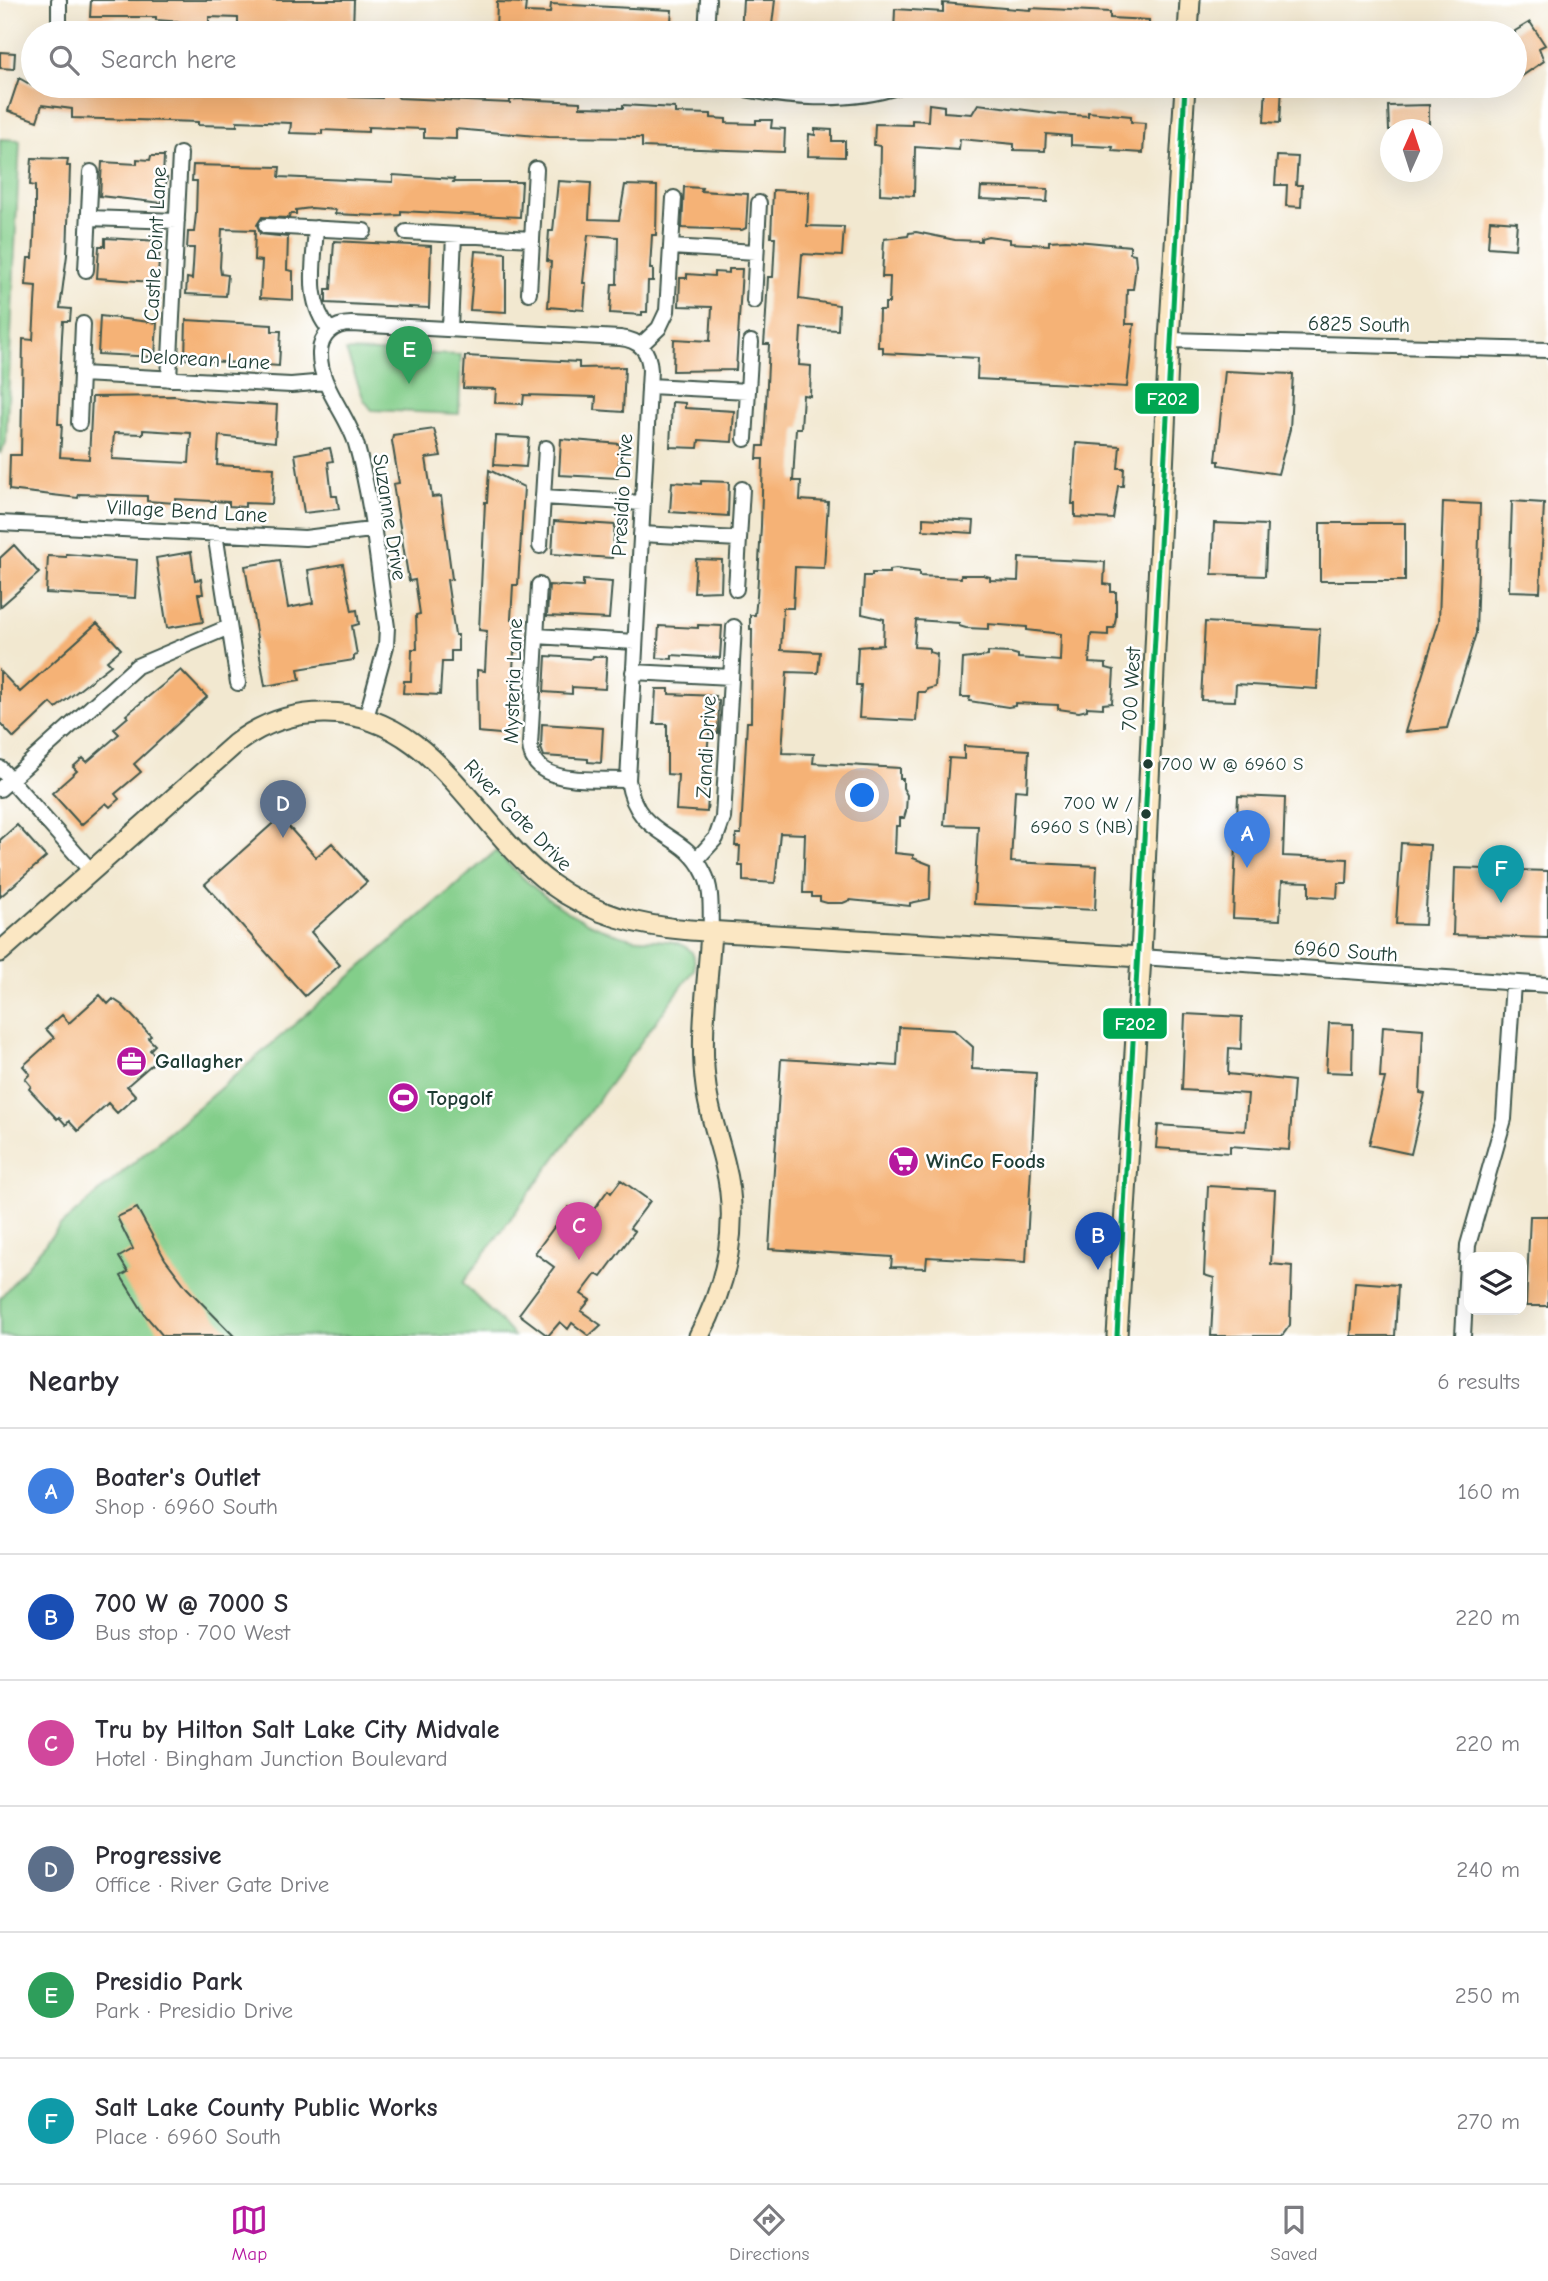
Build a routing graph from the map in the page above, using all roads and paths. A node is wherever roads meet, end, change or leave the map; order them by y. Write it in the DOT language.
graph roads {
  1 [pos="59,0"];
  2 [pos="708,0"];
  3 [pos="1189,0"];
  4 [pos="59,21"];
  5 [pos="707,21"];
  6 [pos="1188,21"];
  7 [pos="1184,98"];
  8 [pos="180,155"];
  9 [pos="536,169"];
  10 [pos="91,172"];
  11 [pos="674,198"];
  12 [pos="759,203"];
  13 [pos="89,218"];
  14 [pos="177,221"];
  15 [pos="266,226"];
  16 [pos="316,228"];
  17 [pos="364,231"];
  18 [pos="406,232"];
  19 [pos="454,235"];
  20 [pos="532,239"];
  21 [pos="671,247"];
  22 [pos="756,252"];
  23 [pos="86,271"];
  24 [pos="529,293"];
  25 [pos="754,301"];
  26 [pos="83,324"];
  27 [pos="450,329"];
  28 [pos="330,331"];
  29 [pos="1169,340"];
  30 [pos="751,342"];
  31 [pos="641,345"];
  32 [pos="1548,350"];
  33 [pos="81,374"];
  34 [pos="169,379"];
  35 [pos="326,382"];
  36 [pos="649,386"];
  37 [pos="748,391"];
  38 [pos="79,423"];
  39 [pos="745,439"];
  40 [pos="546,448"];
  41 [pos="742,489"];
  42 [pos="543,497"];
  43 [pos="642,503"];
  44 [pos="0,523"];
  45 [pos="371,530"];
  46 [pos="215,533"];
  47 [pos="641,534"];
  48 [pos="739,538"];
  49 [pos="540,546"];
  50 [pos="538,585"];
  51 [pos="736,589"];
  52 [pos="229,627"];
  53 [pos="734,627"];
  54 [pos="536,636"];
  55 [pos="635,642"];
  56 [pos="633,672"];
  57 [pos="731,677"];
  58 [pos="238,683"];
  59 [pos="366,718"];
  60 [pos="0,768"];
  61 [pos="628,780"];
  62 [pos="5,784"];
  63 [pos="696,860"];
  64 [pos="91,871"];
  65 [pos="711,932"];
  66 [pos="0,952"];
  67 [pos="1141,957"];
  68 [pos="1513,983"];
  69 [pos="1548,985"];
  70 [pos="699,1336"];
  71 [pos="1118,1336"];
  72 [pos="1463,1336"];
  1 -- 4 [label="street"];
  2 -- 5 [label="street"];
  3 -- 6 [label="street"];
  7 -- 29 [label="street, 700 West"];
  8 -- 14 [label="street, Castle Point Lane"];
  9 -- 20 [label="street"];
  10 -- 13 [label="street"];
  11 -- 21 [label="street"];
  12 -- 22 [label="street"];
  13 -- 14 [label="street"];
  13 -- 23 [label="street"];
  14 -- 34 [label="street, Castle Point Lane"];
  15 -- 16 [label="street"];
  16 -- 17 [label="street"];
  16 -- 28 [label="street"];
  18 -- 19 [label="street"];
  19 -- 20 [label="street"];
  19 -- 27 [label="street"];
  20 -- 24 [label="street"];
  21 -- 22 [label="street"];
  21 -- 31 [label="street"];
  22 -- 25 [label="street"];
  26 -- 33 [label="street"];
  27 -- 28 [label="street"];
  27 -- 31 [label="street"];
  28 -- 35 [label="street, Suzanne Drive"];
  29 -- 32 [label="street, 6825 South"];
  29 -- 67 [label="street, 700 West"];
  30 -- 37 [label="street"];
  31 -- 36 [label="street, Presidio Drive"];
  33 -- 34 [label="street, Delorean Lane"];
  33 -- 38 [label="street"];
  34 -- 35 [label="street, Delorean Lane"];
  35 -- 45 [label="street, Suzanne Drive"];
  36 -- 37 [label="street"];
  36 -- 43 [label="street, Presidio Drive"];
  37 -- 39 [label="street"];
  40 -- 42 [label="street"];
  41 -- 48 [label="street"];
  42 -- 43 [label="street"];
  42 -- 49 [label="street"];
  43 -- 47 [label="street, Presidio Drive"];
  44 -- 46 [label="street, Village Bend Lane"];
  45 -- 46 [label="street, Village Bend Lane"];
  45 -- 59 [label="street, Suzanne Drive"];
  46 -- 52 [label="street"];
  47 -- 48 [label="street"];
  47 -- 55 [label="street, Presidio Drive"];
  48 -- 51 [label="street"];
  50 -- 54 [label="street, Mysteria Lane"];
  52 -- 58 [label="street"];
  52 -- 62 [label="street"];
  53 -- 57 [label="street, Zandi Drive"];
  54 -- 55 [label="street"];
  54 -- 61 [label="street, Mysteria Lane"];
  55 -- 56 [label="street, Presidio Drive"];
  56 -- 57 [label="street"];
  56 -- 61 [label="street, Presidio Drive"];
  57 -- 63 [label="street, Zandi Drive"];
  59 -- 64 [label="street, River Gate Drive"];
  59 -- 65 [label="street, River Gate Drive"];
  60 -- 62 [label="street"];
  61 -- 63 [label="street, Presidio Drive"];
  62 -- 64 [label="street"];
  63 -- 65 [label="street"];
  64 -- 66 [label="street, River Gate Drive"];
  65 -- 67 [label="street, River Gate Drive"];
  65 -- 70 [label="street"];
  67 -- 68 [label="street, 6960 South"];
  67 -- 71 [label="street, 700 West"];
  68 -- 69 [label="street, 6960 South"];
  68 -- 72 [label="street"];
}
